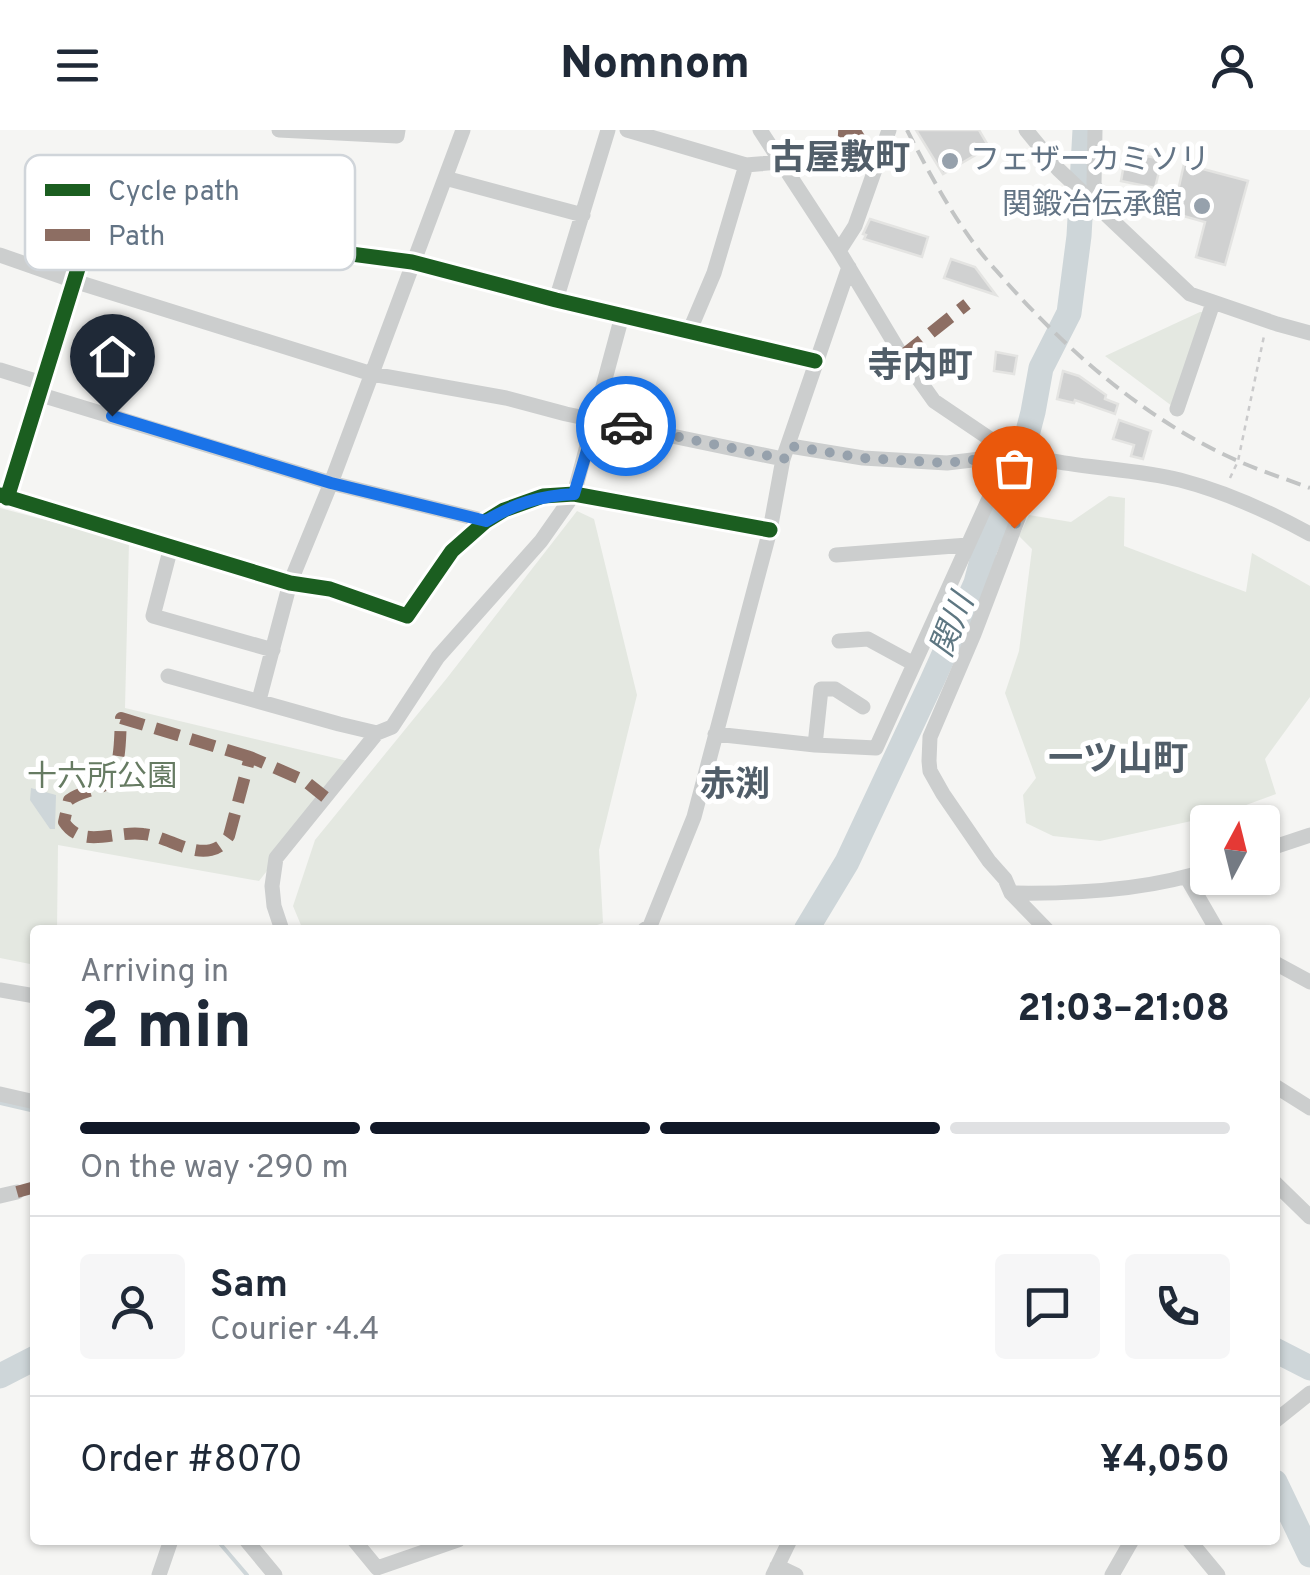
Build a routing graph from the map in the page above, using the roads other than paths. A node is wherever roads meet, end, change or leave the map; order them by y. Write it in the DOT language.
graph roads {
  1 [pos="278,130"];
  2 [pos="398,130"];
  3 [pos="463,130"];
  4 [pos="608,130"];
  5 [pos="627,130"];
  6 [pos="760,130"];
  7 [pos="889,130"];
  8 [pos="1026,130"];
  9 [pos="1095,130"];
  10 [pos="780,162"];
  11 [pos="746,166"];
  12 [pos="444,178"];
  13 [pos="583,215"];
  14 [pos="1109,217"];
  15 [pos="839,251"];
  16 [pos="355,254"];
  17 [pos="0,255"];
  18 [pos="412,262"];
  19 [pos="25,264"];
  20 [pos="848,267"];
  21 [pos="43,270"];
  22 [pos="78,270"];
  23 [pos="74,281"];
  24 [pos="556,300"];
  25 [pos="1213,303"];
  26 [pos="622,316"];
  27 [pos="689,332"];
  28 [pos="1310,332"];
  29 [pos="815,361"];
  30 [pos="0,370"];
  31 [pos="372,374"];
  32 [pos="40,388"];
  33 [pos="1177,409"];
  34 [pos="596,420"];
  35 [pos="1007,449"];
  36 [pos="786,453"];
  37 [pos="1041,458"];
  38 [pos="331,483"];
  39 [pos="574,494"];
  40 [pos="3,497"];
  41 [pos="486,521"];
  42 [pos="770,530"];
  43 [pos="1310,534"];
  44 [pos="968,545"];
  45 [pos="171,547"];
  46 [pos="836,555"];
  47 [pos="290,583"];
  48 [pos="840,641"];
  49 [pos="272,650"];
  50 [pos="914,664"];
  51 [pos="168,676"];
  52 [pos="259,700"];
  53 [pos="862,707"];
  54 [pos="377,733"];
  55 [pos="716,734"];
  56 [pos="815,745"];
  57 [pos="1310,835"];
  58 [pos="1280,845"];
  59 [pos="1190,877"];
  60 [pos="1187,878"];
  61 [pos="1011,893"];
  62 [pos="280,925"];
  63 [pos="650,925"];
  64 [pos="1042,925"];
  65 [pos="1214,925"];
  66 [pos="1280,966"];
  67 [pos="1310,982"];
  68 [pos="0,990"];
  69 [pos="30,995"];
  70 [pos="1280,1089"];
  71 [pos="0,1094"];
  72 [pos="30,1101"];
  73 [pos="1310,1108"];
  74 [pos="1280,1188"];
  75 [pos="1310,1217"];
  76 [pos="1310,1393"];
  77 [pos="1280,1417"];
  78 [pos="169,1545"];
  79 [pos="250,1545"];
  80 [pos="358,1545"];
  81 [pos="447,1545"];
  82 [pos="788,1545"];
  83 [pos="1129,1545"];
  84 [pos="1194,1545"];
  85 [pos="399,1568"];
  86 [pos="775,1570"];
  87 [pos="159,1575"];
  88 [pos="275,1575"];
  89 [pos="796,1575"];
  90 [pos="1112,1575"];
  91 [pos="1218,1575"];
  1 -- 2 [label="street"];
  3 -- 12 [label="street"];
  4 -- 13 [label="street"];
  5 -- 11 [label="street"];
  6 -- 10 [label="street"];
  7 -- 15 [label="street"];
  8 -- 14 [label="street"];
  9 -- 14 [label="street"];
  10 -- 11 [label="street"];
  10 -- 15 [label="street"];
  11 -- 27 [label="street"];
  12 -- 13 [label="street"];
  12 -- 18 [label="street"];
  13 -- 24 [label="street"];
  14 -- 25 [label="street"];
  15 -- 20 [label="street"];
  16 -- 18 [label="street"];
  17 -- 19 [label="street"];
  18 -- 24 [label="street"];
  18 -- 31 [label="street"];
  20 -- 29 [label="street"];
  20 -- 35 [label="street"];
  21 -- 23 [label="street"];
  22 -- 23 [label="street"];
  23 -- 31 [label="street"];
  23 -- 32 [label="street"];
  24 -- 26 [label="street"];
  25 -- 28 [label="street"];
  25 -- 33 [label="street"];
  26 -- 27 [label="street"];
  26 -- 34 [label="street"];
  27 -- 29 [label="street"];
  29 -- 36 [label="street"];
  30 -- 32 [label="street"];
  31 -- 34 [label="street"];
  31 -- 38 [label="street"];
  32 -- 38 [label="street"];
  32 -- 40 [label="street"];
  34 -- 36 [label="street"];
  34 -- 39 [label="street"];
  35 -- 36 [label="street"];
  35 -- 37 [label="street"];
  35 -- 44 [label="street"];
  36 -- 42 [label="street"];
  37 -- 43 [label="street"];
  37 -- 61 [label="street"];
  38 -- 41 [label="street"];
  38 -- 47 [label="street"];
  39 -- 41 [label="street"];
  39 -- 42 [label="street"];
  39 -- 54 [label="street"];
  40 -- 45 [label="street"];
  41 -- 47 [label="street"];
  42 -- 55 [label="street"];
  44 -- 46 [label="street"];
  44 -- 50 [label="street"];
  45 -- 47 [label="street"];
  45 -- 49 [label="street"];
  47 -- 49 [label="street"];
  48 -- 50 [label="street"];
  49 -- 52 [label="street"];
  50 -- 56 [label="street"];
  51 -- 52 [label="street"];
  52 -- 54 [label="street"];
  53 -- 56 [label="street"];
  54 -- 62 [label="street"];
  55 -- 56 [label="street"];
  55 -- 63 [label="street"];
  57 -- 58 [label="street"];
  59 -- 60 [label="street"];
  60 -- 61 [label="street"];
  60 -- 65 [label="street"];
  61 -- 64 [label="street"];
  66 -- 67 [label="street"];
  68 -- 69 [label="street"];
  70 -- 73 [label="street"];
  71 -- 72 [label="street"];
  74 -- 75 [label="street"];
  76 -- 77 [label="street"];
  78 -- 87 [label="street"];
  79 -- 88 [label="street"];
  80 -- 85 [label="street"];
  81 -- 85 [label="street"];
  82 -- 86 [label="street"];
  83 -- 90 [label="street"];
  84 -- 91 [label="street"];
  86 -- 89 [label="street"];
}
